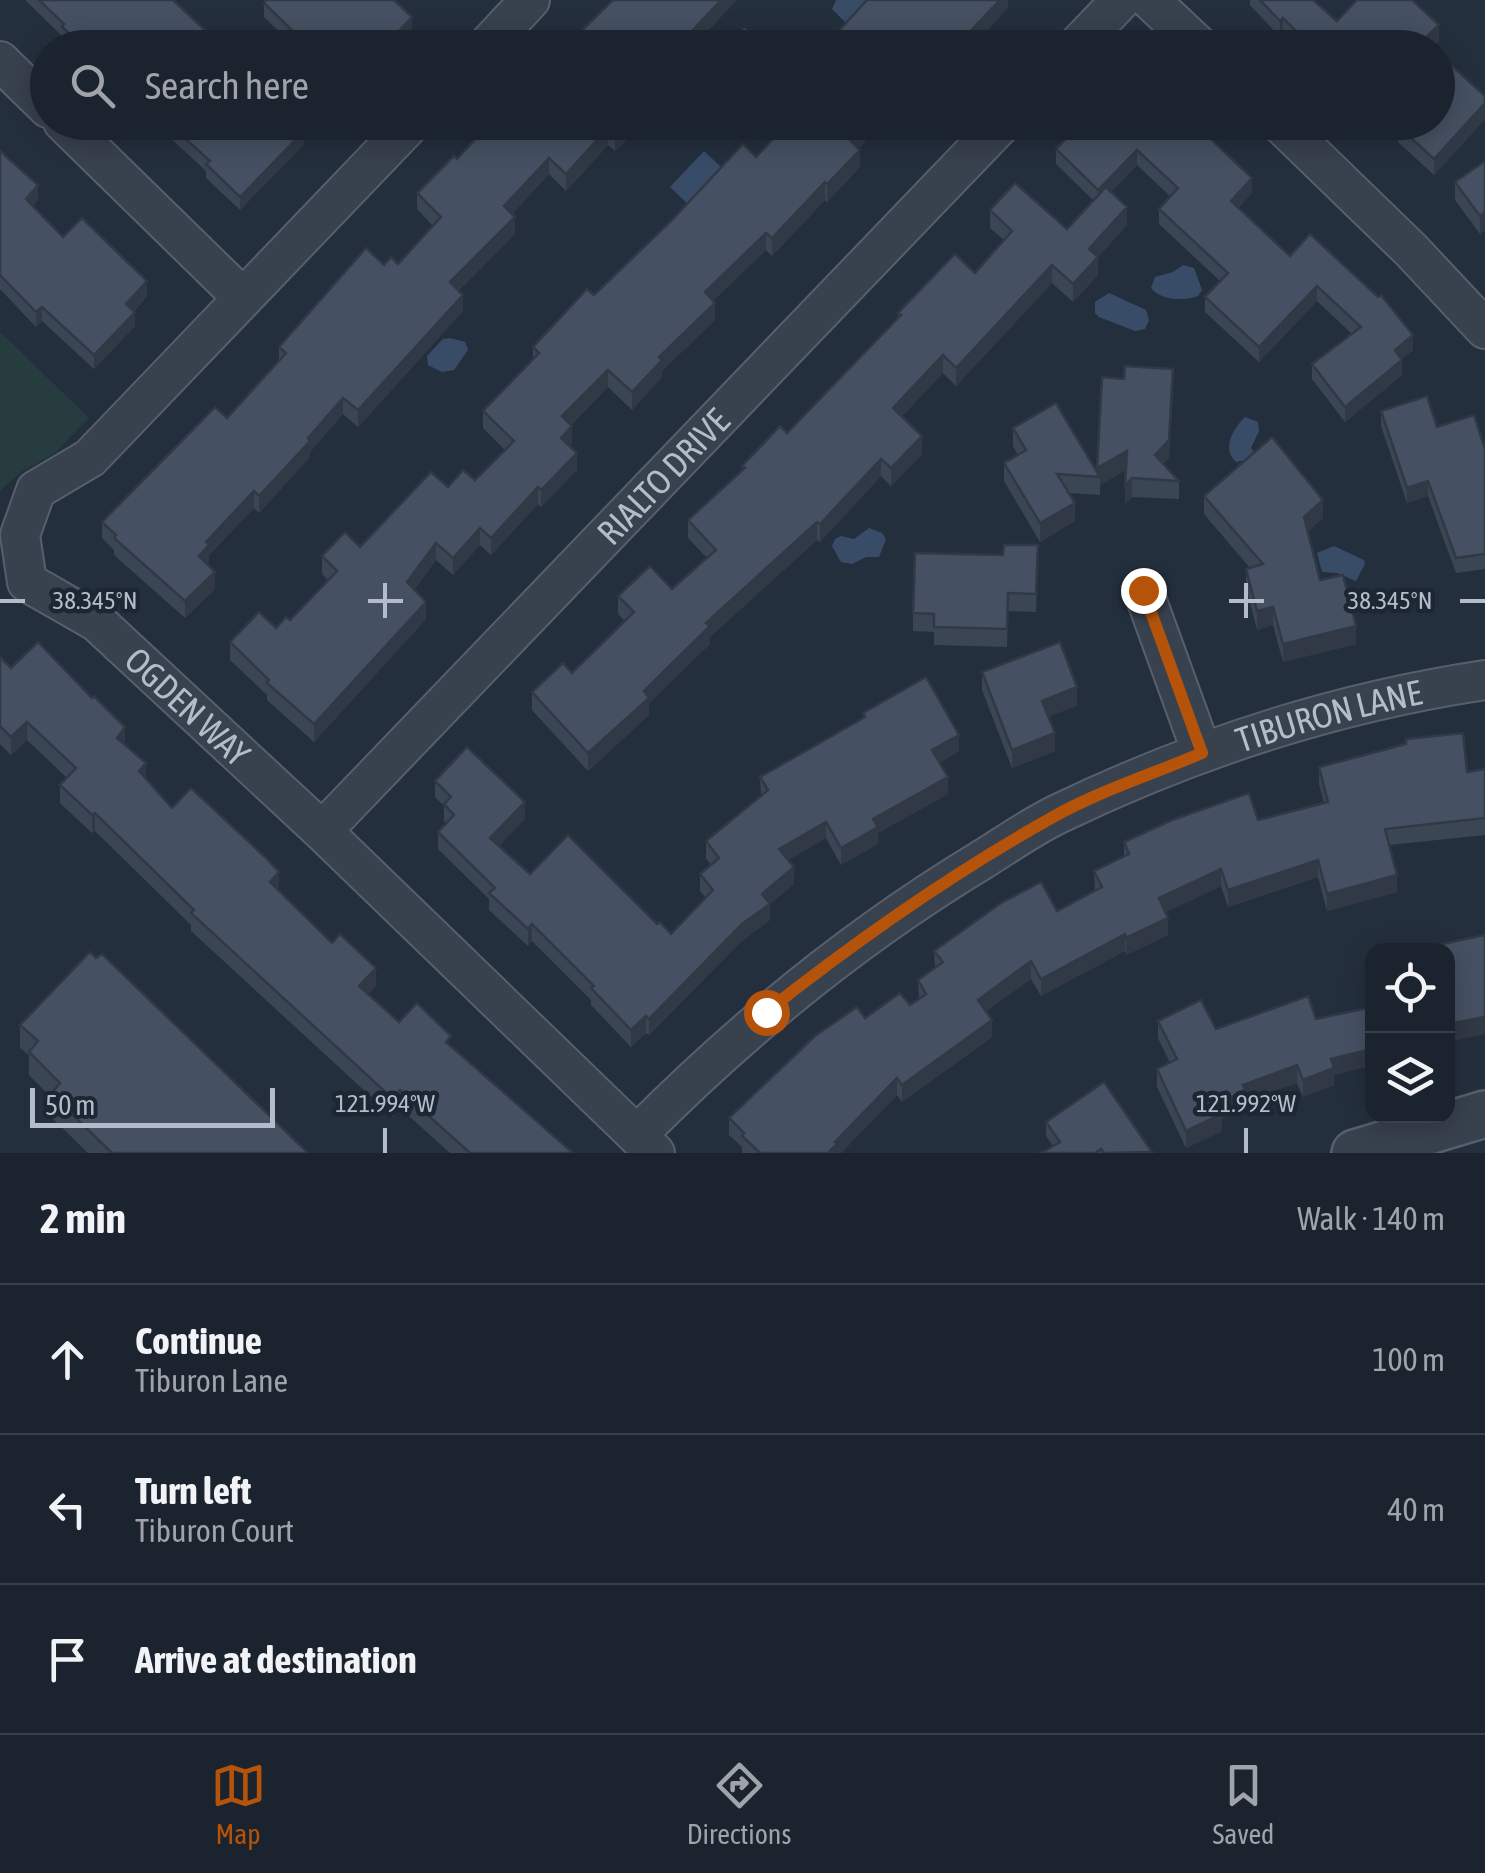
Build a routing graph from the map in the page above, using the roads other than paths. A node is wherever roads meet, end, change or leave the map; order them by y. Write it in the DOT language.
graph roads {
  1 [pos="1121,0"];
  2 [pos="1150,0"];
  3 [pos="1093,30"];
  4 [pos="1182,30"];
  5 [pos="0,61"];
  6 [pos="30,90"];
  7 [pos="81,140"];
  8 [pos="395,140"];
  9 [pos="986,140"];
  10 [pos="1298,140"];
  11 [pos="242,298"];
  12 [pos="1485,329"];
  13 [pos="1143,590"];
  14 [pos="1485,680"];
  15 [pos="1202,753"];
  16 [pos="322,831"];
  17 [pos="1485,1114"];
  18 [pos="646,1144"];
  19 [pos="1355,1153"];
  1 -- 3 [label="street"];
  2 -- 4 [label="street"];
  5 -- 6 [label="street"];
  7 -- 11 [label="street"];
  8 -- 11 [label="street, OGDEN WAY"];
  9 -- 16 [label="street, RIALTO DRIVE"];
  10 -- 12 [label="street"];
  11 -- 16 [label="street, OGDEN WAY"];
  13 -- 15 [label="street"];
  14 -- 15 [label="street, TIBURON LANE"];
  15 -- 18 [label="street, TIBURON LANE"];
  16 -- 18 [label="street, OGDEN WAY"];
  17 -- 19 [label="street"];
}
